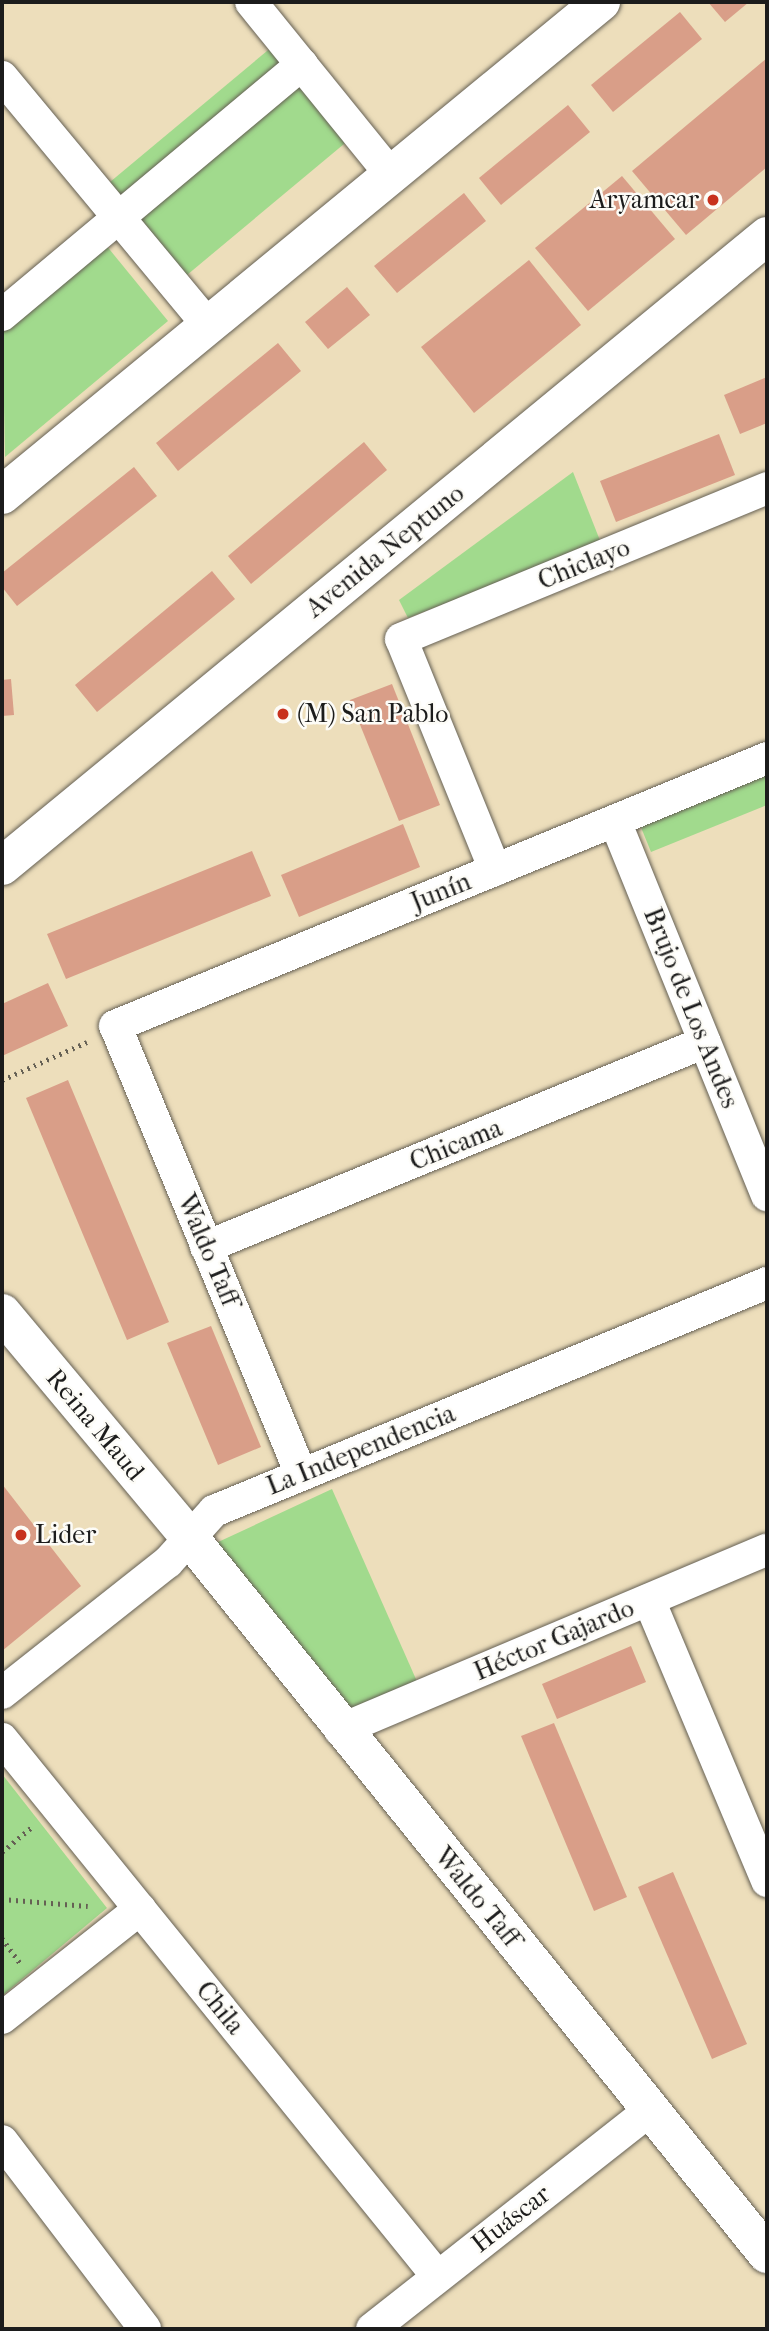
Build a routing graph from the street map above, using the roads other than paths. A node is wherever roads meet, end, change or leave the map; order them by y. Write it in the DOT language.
graph roads {
  1 [pos="251,2"];
  2 [pos="601,2"];
  3 [pos="302,64"];
  4 [pos="2,77"];
  5 [pos="391,175"];
  6 [pos="118,217"];
  7 [pos="767,236"];
  8 [pos="2,315"];
  9 [pos="208,325"];
  10 [pos="767,488"];
  11 [pos="2,493"];
  12 [pos="767,758"];
  13 [pos="615,821"];
  14 [pos="2,866"];
  15 [pos="495,870"];
  16 [pos="115,1026"];
  17 [pos="705,1042"];
  18 [pos="767,1195"];
  19 [pos="206,1247"];
  20 [pos="767,1283"];
  21 [pos="2,1313"];
  22 [pos="301,1474"];
  23 [pos="189,1537"];
  24 [pos="767,1550"];
  25 [pos="649,1600"];
  26 [pos="2,1693"];
  27 [pos="341,1730"];
  28 [pos="2,1739"];
  29 [pos="767,1881"];
  30 [pos="140,1909"];
  31 [pos="2,2018"];
  32 [pos="650,2110"];
  33 [pos="2,2141"];
  34 [pos="767,2254"];
  35 [pos="438,2277"];
  36 [pos="145,2329"];
  37 [pos="372,2329"];
  1 -- 3 [label="street"];
  2 -- 5 [label="main road"];
  3 -- 5 [label="street"];
  3 -- 6 [label="street"];
  4 -- 6 [label="street"];
  5 -- 9 [label="main road"];
  6 -- 8 [label="street"];
  6 -- 9 [label="street"];
  7 -- 14 [label="main road, Avenida Neptuno"];
  9 -- 11 [label="main road"];
  10 -- 15 [label="street, Chiclayo"];
  12 -- 13 [label="street, Junín"];
  13 -- 15 [label="street, Junín"];
  13 -- 17 [label="street, Brujo de Los Andes"];
  15 -- 16 [label="street, Junín"];
  16 -- 19 [label="street, Waldo Taff"];
  17 -- 18 [label="street, Brujo de Los Andes"];
  17 -- 19 [label="street, Chicama"];
  19 -- 22 [label="street, Waldo Taff"];
  20 -- 22 [label="street, La Independencia"];
  21 -- 23 [label="main road, Reina Maud"];
  22 -- 23 [label="street, La Independencia"];
  23 -- 26 [label="street, La Independencia"];
  23 -- 27 [label="main road, Waldo Taff"];
  24 -- 25 [label="street, Héctor Gajardo"];
  25 -- 27 [label="street, Héctor Gajardo"];
  25 -- 29 [label="street"];
  27 -- 32 [label="main road, Waldo Taff"];
  28 -- 30 [label="street, Chila"];
  30 -- 31 [label="street"];
  30 -- 35 [label="street, Chila"];
  32 -- 34 [label="main road, Waldo Taff"];
  32 -- 35 [label="street, Huáscar"];
  33 -- 36 [label="street"];
  35 -- 37 [label="street, Huáscar"];
}
